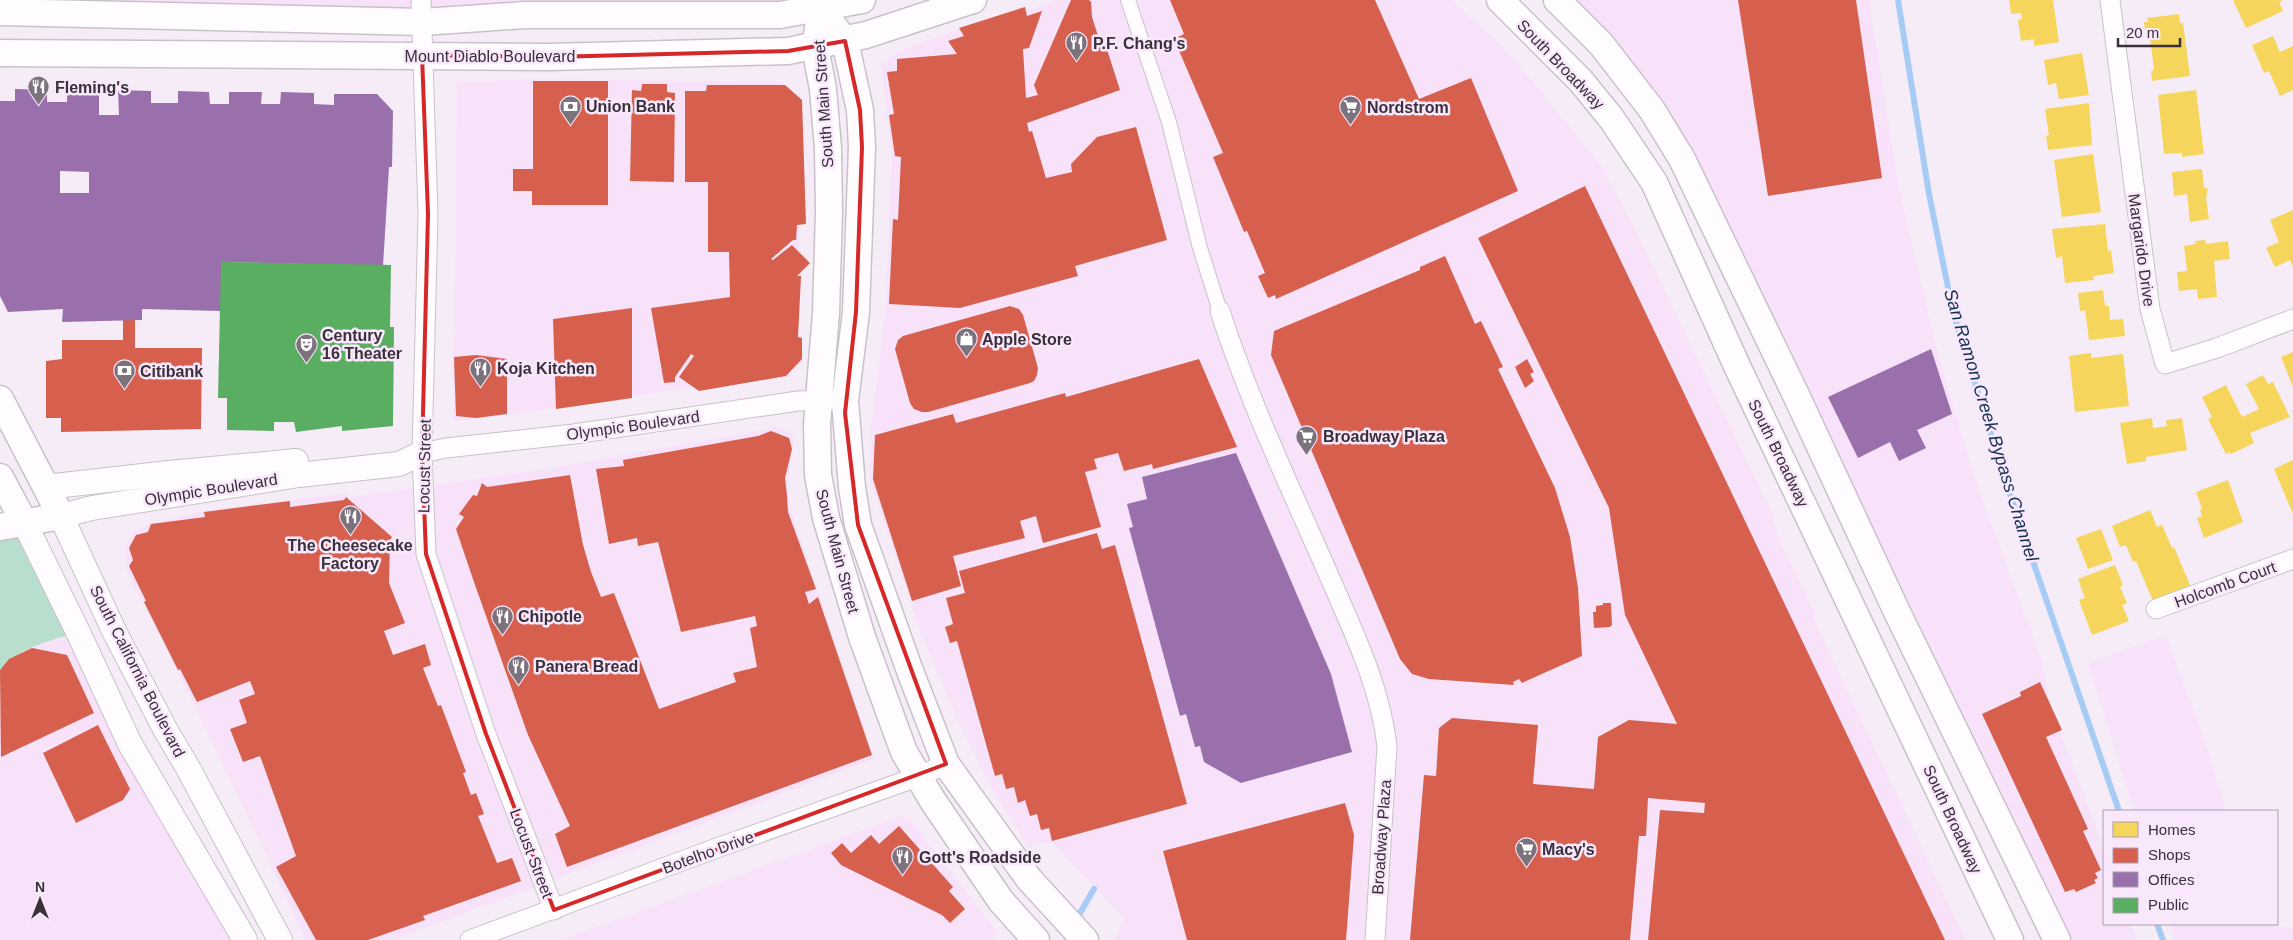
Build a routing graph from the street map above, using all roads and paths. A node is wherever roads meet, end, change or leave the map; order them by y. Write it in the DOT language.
graph roads {
  1 [pos="862,0"];
  2 [pos="973,0"];
  3 [pos="1128,0"];
  4 [pos="1500,0"];
  5 [pos="1557,0"];
  6 [pos="2110,0"];
  7 [pos="820,5"];
  8 [pos="422,11"];
  9 [pos="0,12"];
  10 [pos="845,41"];
  11 [pos="815,47"];
  12 [pos="0,52"];
  13 [pos="422,55"];
  14 [pos="1220,311"];
  15 [pos="2293,319"];
  16 [pos="0,399"];
  17 [pos="818,400"];
  18 [pos="845,401"];
  19 [pos="422,453"];
  20 [pos="46,487"];
  21 [pos="3,489"];
  22 [pos="61,516"];
  23 [pos="25,524"];
  24 [pos="0,527"];
  25 [pos="2293,559"];
  26 [pos="2156,609"];
  27 [pos="946,764"];
  28 [pos="917,777"];
  29 [pos="554,910"];
  30 [pos="245,940"];
  31 [pos="280,940"];
  32 [pos="470,940"];
  33 [pos="1036,940"];
  34 [pos="1085,940"];
  35 [pos="1375,940"];
  36 [pos="2010,940"];
  37 [pos="2057,940"];
  1 -- 7 [label="main road"];
  2 -- 10 [label="main road, Mount Diablo Boulevard"];
  3 -- 14 [label="street, Broadway Plaza"];
  4 -- 36 [label="main road, South Broadway"];
  5 -- 37 [label="main road"];
  6 -- 15 [label="street, Margarido Drive"];
  7 -- 8 [label="main road"];
  7 -- 10 [label="main road, South Main Street"];
  7 -- 11 [label="main road, South Main Street"];
  8 -- 9 [label="main road"];
  8 -- 13 [label="street, Locust Street"];
  10 -- 11 [label="main road, Mount Diablo Boulevard"];
  10 -- 18 [label="main road, South Main Street"];
  11 -- 13 [label="main road, Mount Diablo Boulevard"];
  11 -- 17 [label="main road, South Main Street"];
  12 -- 13 [label="main road, Mount Diablo Boulevard"];
  13 -- 19 [label="street, Locust Street"];
  14 -- 35 [label="street, Broadway Plaza"];
  16 -- 20 [label="main road, South California Boulevard"];
  17 -- 18 [label="street, Olympic Boulevard"];
  17 -- 19 [label="street, Olympic Boulevard"];
  17 -- 28 [label="main road, South Main Street"];
  18 -- 27 [label="main road, South Main Street"];
  19 -- 20 [label="street, Olympic Boulevard"];
  19 -- 22 [label="street, Olympic Boulevard"];
  19 -- 29 [label="street, Locust Street"];
  20 -- 21 [label="main road, Olympic Boulevard"];
  20 -- 22 [label="main road, South California Boulevard"];
  21 -- 23 [label="main road"];
  22 -- 23 [label="main road, Olympic Boulevard"];
  22 -- 31 [label="street, South California Boulevard"];
  23 -- 24 [label="main road, Olympic Boulevard"];
  23 -- 30 [label="street"];
  25 -- 26 [label="street, Holcomb Court"];
  27 -- 28 [label="street, Botelho Drive"];
  27 -- 34 [label="main road, South Main Street"];
  28 -- 29 [label="street, Botelho Drive"];
  28 -- 33 [label="main road, South Main Street"];
  29 -- 32 [label="street, Botelho Drive"];
}
